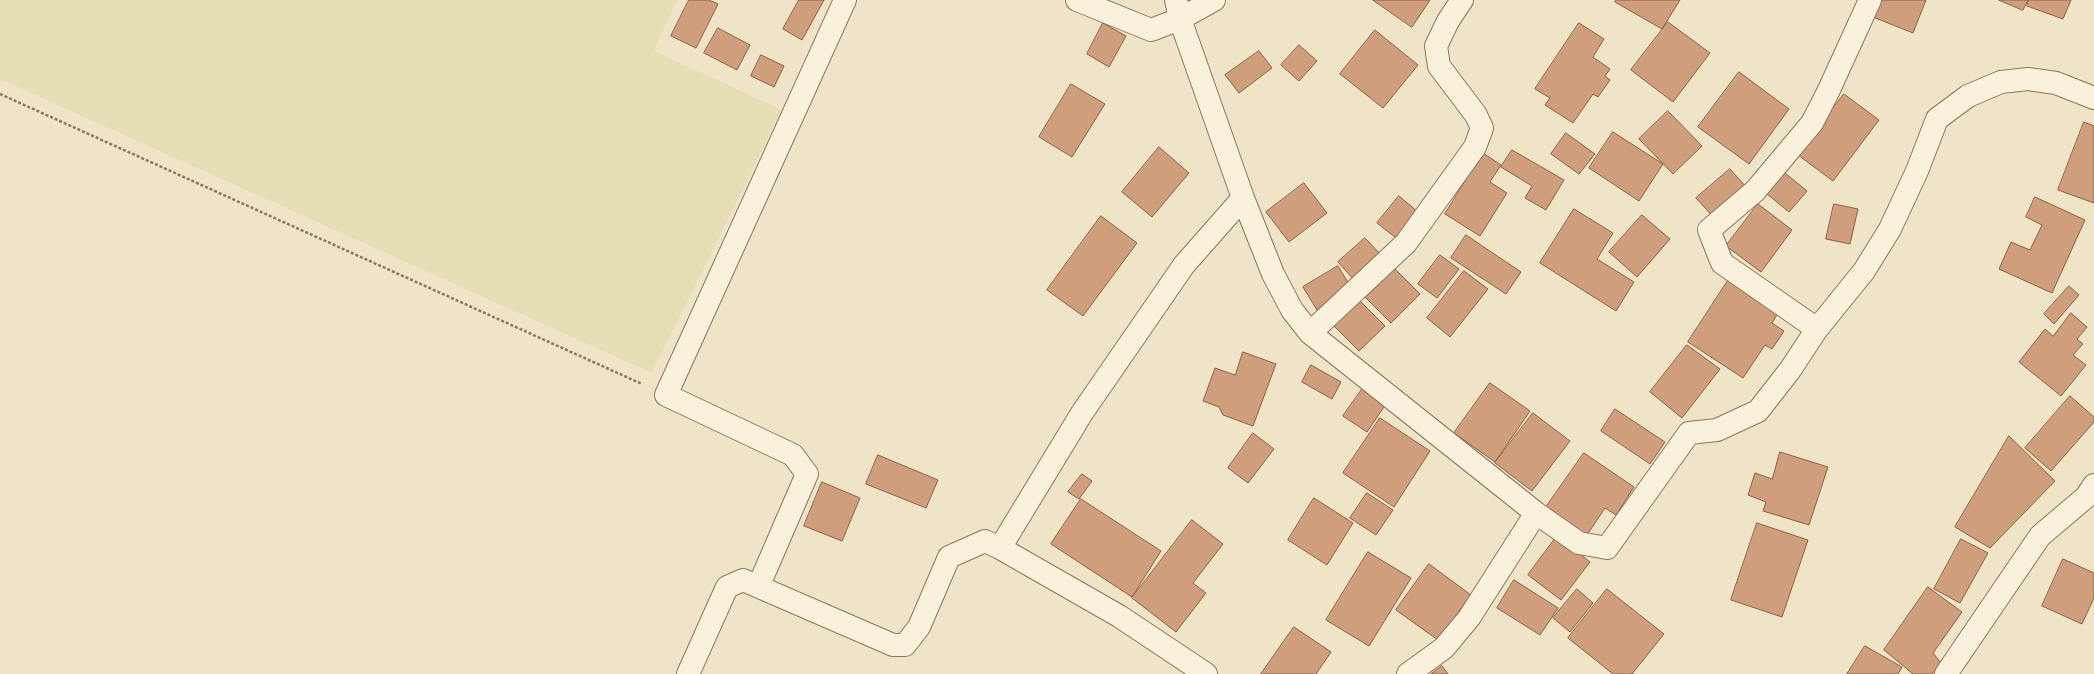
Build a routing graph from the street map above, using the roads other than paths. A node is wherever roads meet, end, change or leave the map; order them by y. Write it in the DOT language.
graph roads {
  1 [pos="845,0"];
  2 [pos="1077,0"];
  3 [pos="1214,0"];
  4 [pos="1462,0"];
  5 [pos="1870,0"];
  6 [pos="1178,10"];
  7 [pos="2094,98"];
  8 [pos="1243,198"];
  9 [pos="1817,329"];
  10 [pos="1310,333"];
  11 [pos="2091,494"];
  12 [pos="1536,513"];
  13 [pos="1000,548"];
  14 [pos="759,585"];
  15 [pos="688,674"];
  16 [pos="1206,674"];
  17 [pos="1408,674"];
  18 [pos="1946,674"];
  1 -- 14 [label="street"];
  2 -- 6 [label="street"];
  3 -- 6 [label="street"];
  4 -- 10 [label="street"];
  5 -- 9 [label="street"];
  6 -- 8 [label="street"];
  7 -- 9 [label="street"];
  8 -- 10 [label="street"];
  8 -- 13 [label="street"];
  9 -- 12 [label="street"];
  10 -- 12 [label="street"];
  11 -- 18 [label="street"];
  12 -- 17 [label="street"];
  13 -- 14 [label="street"];
  13 -- 16 [label="street"];
  14 -- 15 [label="street"];
}
